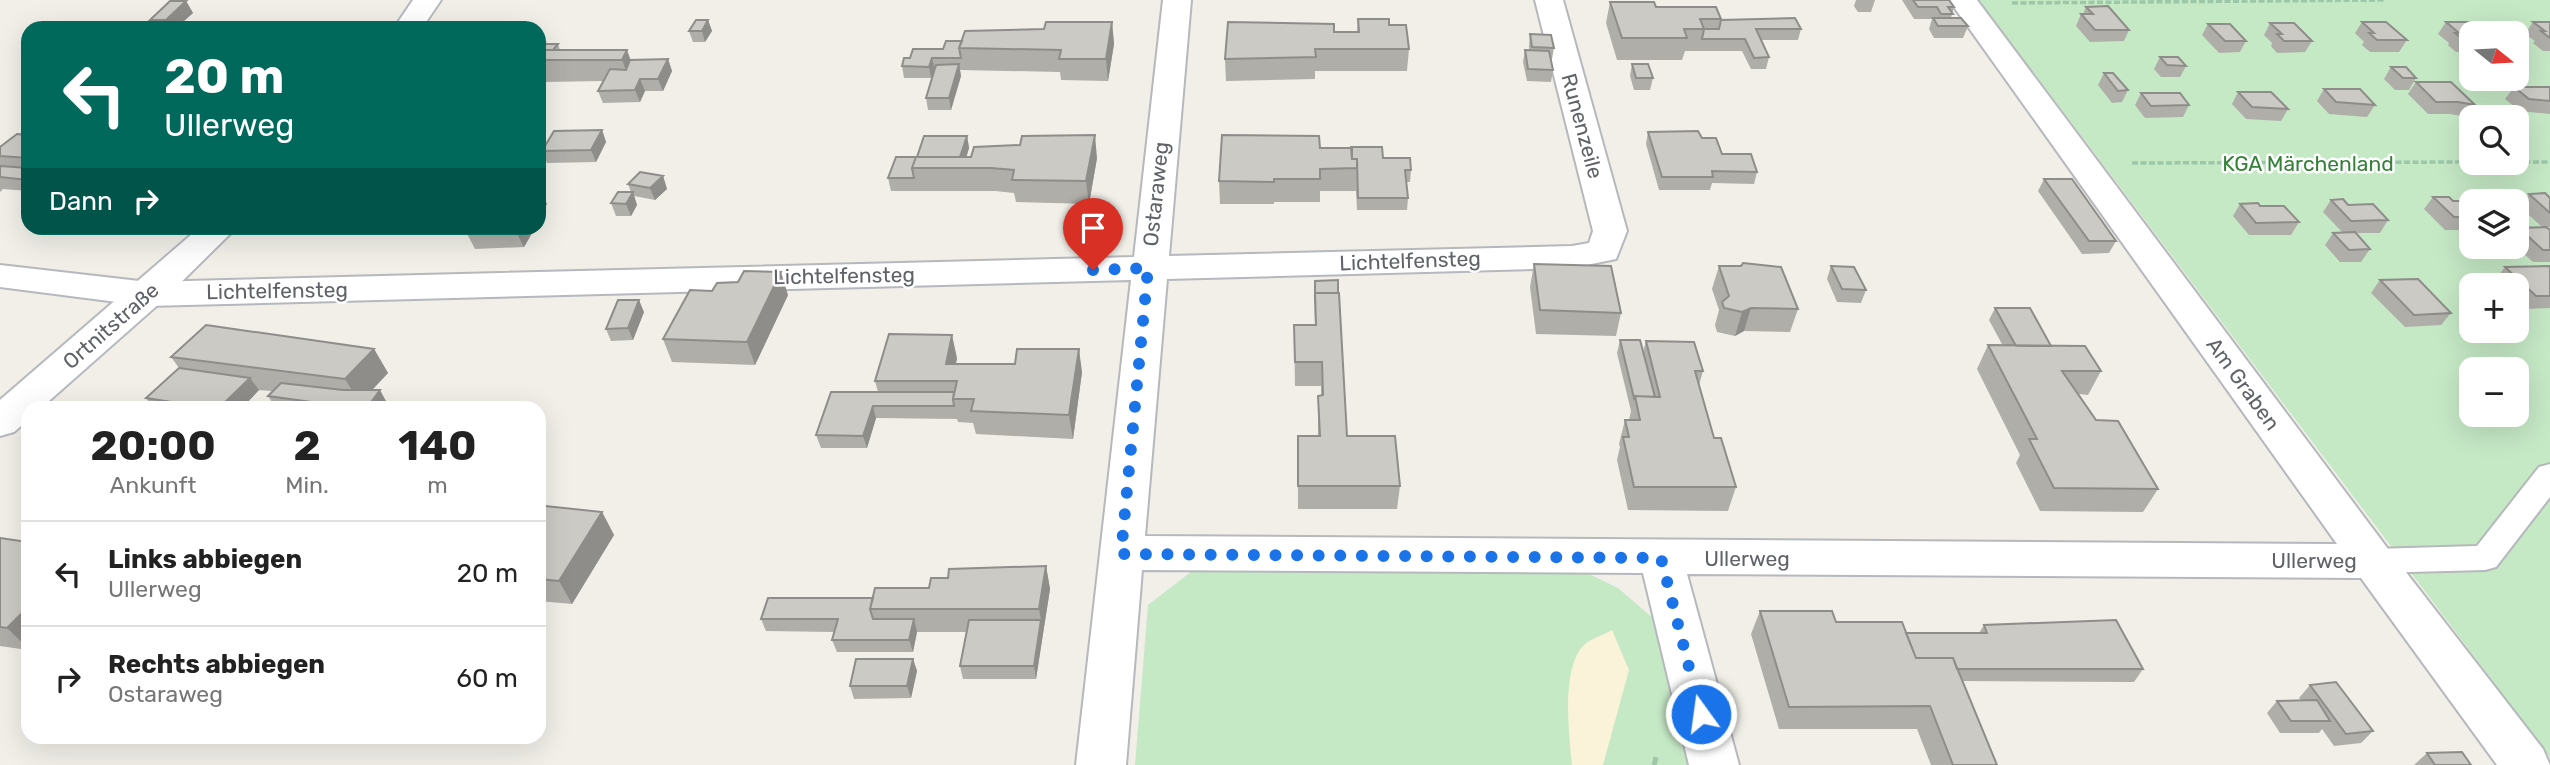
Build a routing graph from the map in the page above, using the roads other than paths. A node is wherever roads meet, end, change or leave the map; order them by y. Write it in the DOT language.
graph roads {
  1 [pos="427,0"];
  2 [pos="1177,0"];
  3 [pos="1549,0"];
  4 [pos="1964,2"];
  5 [pos="413,21"];
  6 [pos="212,235"];
  7 [pos="1604,251"];
  8 [pos="1148,268"];
  9 [pos="0,276"];
  10 [pos="148,295"];
  11 [pos="24,401"];
  12 [pos="21,404"];
  13 [pos="0,422"];
  14 [pos="2550,475"];
  15 [pos="1121,554"];
  16 [pos="1661,558"];
  17 [pos="2373,561"];
  18 [pos="1101,765"];
  19 [pos="1714,765"];
  20 [pos="2526,765"];
  1 -- 5 [label="street"];
  2 -- 8 [label="street, Ostaraweg"];
  3 -- 7 [label="street, Runenzeile"];
  4 -- 17 [label="street, Am Graben"];
  6 -- 10 [label="street, Ortnitstraße"];
  7 -- 8 [label="street, Lichtelfensteg"];
  8 -- 10 [label="street, Lichtelfensteg"];
  8 -- 15 [label="street, Ostaraweg"];
  9 -- 10 [label="street, Lichtelfensteg"];
  10 -- 11 [label="street, Ortnitstraße"];
  12 -- 13 [label="street, Ortnitstraße"];
  14 -- 17 [label="lane"];
  15 -- 16 [label="street, Ullerweg"];
  15 -- 18 [label="street, Ostaraweg"];
  16 -- 17 [label="street, Ullerweg"];
  16 -- 19 [label="street"];
  17 -- 20 [label="street, Am Graben"];
}
